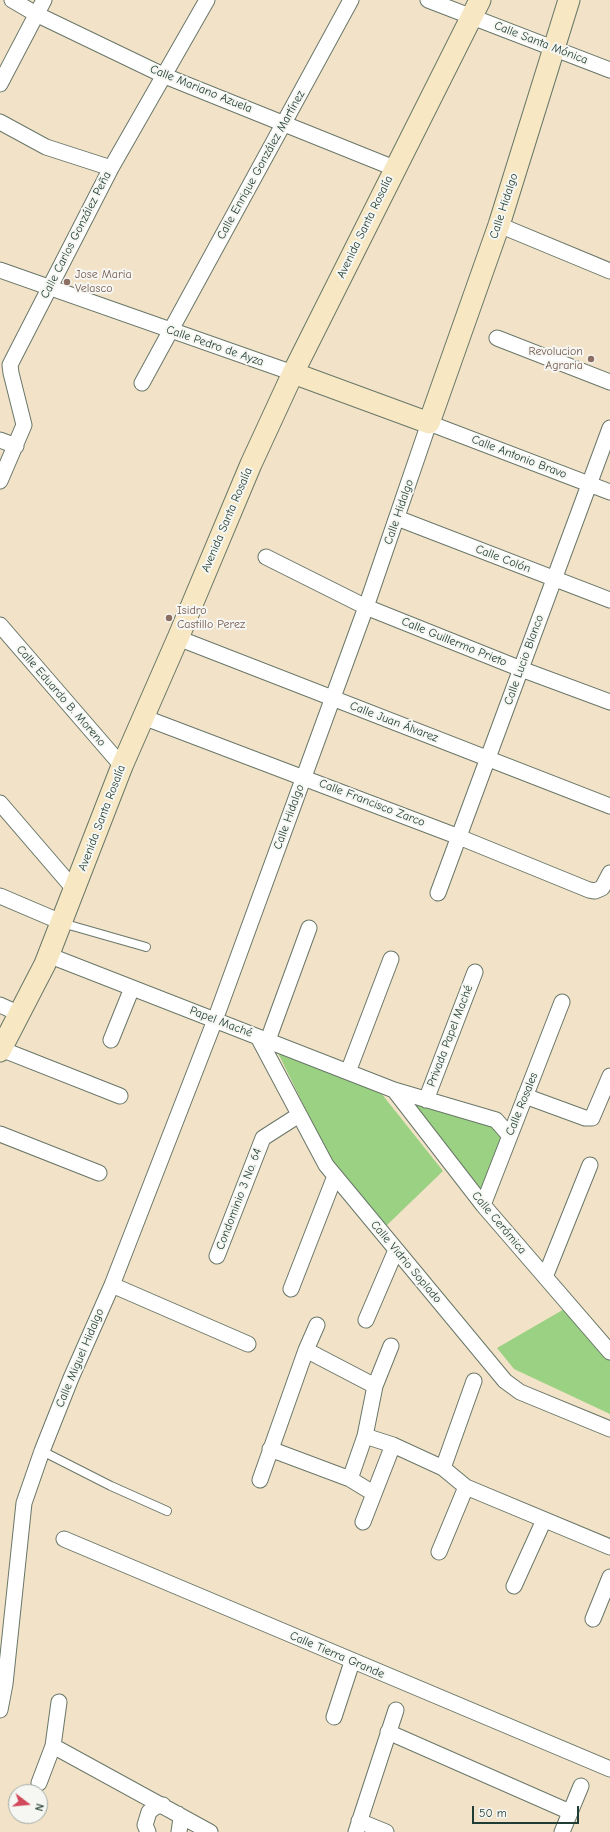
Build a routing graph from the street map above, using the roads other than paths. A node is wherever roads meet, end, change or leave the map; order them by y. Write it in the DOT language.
graph roads {
  1 [pos="12,0"];
  2 [pos="44,0"];
  3 [pos="207,0"];
  4 [pos="351,0"];
  5 [pos="428,0"];
  6 [pos="569,0"];
  7 [pos="476,8"];
  8 [pos="36,14"];
  9 [pos="554,48"];
  10 [pos="610,70"];
  11 [pos="165,76"];
  12 [pos="0,84"];
  13 [pos="0,122"];
  14 [pos="284,123"];
  15 [pos="111,168"];
  16 [pos="394,168"];
  17 [pos="498,225"];
  18 [pos="0,270"];
  19 [pos="610,271"];
  20 [pos="49,287"];
  21 [pos="171,330"];
  22 [pos="497,338"];
  23 [pos="293,373"];
  24 [pos="610,382"];
  25 [pos="142,383"];
  26 [pos="429,423"];
  27 [pos="610,428"];
  28 [pos="0,440"];
  29 [pos="16,446"];
  30 [pos="0,481"];
  31 [pos="589,484"];
  32 [pos="610,492"];
  33 [pos="397,518"];
  34 [pos="266,557"];
  35 [pos="554,579"];
  36 [pos="610,600"];
  37 [pos="366,607"];
  38 [pos="2,633"];
  39 [pos="178,638"];
  40 [pos="521,670"];
  41 [pos="333,698"];
  42 [pos="610,702"];
  43 [pos="144,717"];
  44 [pos="488,758"];
  45 [pos="122,766"];
  46 [pos="304,778"];
  47 [pos="0,803"];
  48 [pos="610,806"];
  49 [pos="459,836"];
  50 [pos="610,873"];
  51 [pos="74,889"];
  52 [pos="438,893"];
  53 [pos="0,896"];
  54 [pos="61,922"];
  55 [pos="309,928"];
  56 [pos="146,947"];
  57 [pos="48,955"];
  58 [pos="391,959"];
  59 [pos="475,972"];
  60 [pos="132,988"];
  61 [pos="562,1002"];
  62 [pos="0,1004"];
  63 [pos="20,1014"];
  64 [pos="215,1020"];
  65 [pos="263,1039"];
  66 [pos="111,1040"];
  67 [pos="0,1050"];
  68 [pos="348,1072"];
  69 [pos="610,1076"];
  70 [pos="394,1090"];
  71 [pos="120,1096"];
  72 [pos="525,1096"];
  73 [pos="426,1100"];
  74 [pos="299,1115"];
  75 [pos="0,1134"];
  76 [pos="509,1135"];
  77 [pos="590,1165"];
  78 [pos="98,1173"];
  79 [pos="335,1176"];
  80 [pos="483,1205"];
  81 [pos="396,1250"];
  82 [pos="217,1256"];
  83 [pos="545,1277"];
  84 [pos="112,1285"];
  85 [pos="291,1289"];
  86 [pos="366,1320"];
  87 [pos="317,1325"];
  88 [pos="248,1344"];
  89 [pos="608,1344"];
  90 [pos="391,1346"];
  91 [pos="306,1350"];
  92 [pos="474,1381"];
  93 [pos="375,1386"];
  94 [pos="610,1429"];
  95 [pos="365,1436"];
  96 [pos="393,1445"];
  97 [pos="270,1449"];
  98 [pos="42,1451"];
  99 [pos="443,1468"];
  100 [pos="350,1479"];
  101 [pos="260,1480"];
  102 [pos="466,1487"];
  103 [pos="373,1493"];
  104 [pos="168,1511"];
  105 [pos="544,1520"];
  106 [pos="363,1522"];
  107 [pos="64,1539"];
  108 [pos="610,1547"];
  109 [pos="438,1552"];
  110 [pos="610,1577"];
  111 [pos="514,1586"];
  112 [pos="593,1618"];
  113 [pos="352,1662"];
  114 [pos="3,1682"];
  115 [pos="60,1702"];
  116 [pos="0,1709"];
  117 [pos="396,1710"];
  118 [pos="334,1716"];
  119 [pos="388,1732"];
  120 [pos="53,1746"];
  121 [pos="610,1769"];
  122 [pos="39,1783"];
  123 [pos="581,1786"];
  124 [pos="163,1806"];
  125 [pos="570,1812"];
  126 [pos="178,1814"];
  127 [pos="358,1826"];
  128 [pos="148,1832"];
  129 [pos="179,1832"];
  130 [pos="210,1832"];
  131 [pos="386,1832"];
  132 [pos="562,1832"];
  1 -- 8 [label="street, Calle Mariano Azuela"];
  2 -- 8 [label="street"];
  3 -- 11 [label="street, Calle Carlos González Peña"];
  4 -- 14 [label="street, Calle Enrique González Martínez"];
  5 -- 7 [label="street, Calle Santa Mónica"];
  6 -- 9 [label="street, Calle Hidalgo"];
  7 -- 9 [label="street, Calle Santa Mónica"];
  7 -- 16 [label="street, Avenida Santa Rosalía"];
  8 -- 11 [label="street, Calle Mariano Azuela"];
  8 -- 12 [label="street"];
  9 -- 10 [label="street, Calle Santa Mónica"];
  9 -- 17 [label="street, Calle Hidalgo"];
  11 -- 14 [label="street, Calle Mariano Azuela"];
  11 -- 15 [label="street, Calle Carlos González Peña"];
  13 -- 15 [label="street"];
  14 -- 16 [label="street, Calle Mariano Azuela"];
  14 -- 21 [label="street, Calle Enrique González Martínez"];
  15 -- 20 [label="street, Calle Carlos González Peña"];
  16 -- 23 [label="street, Avenida Santa Rosalía"];
  17 -- 19 [label="street"];
  17 -- 26 [label="street, Calle Hidalgo"];
  18 -- 20 [label="street, Calle Pedro de Ayza"];
  20 -- 21 [label="street, Calle Pedro de Ayza"];
  20 -- 29 [label="street, Calle Carlos González Peña"];
  21 -- 23 [label="street, Calle Pedro de Ayza"];
  21 -- 25 [label="street, Calle Enrique González Martínez"];
  22 -- 24 [label="street"];
  23 -- 26 [label="street, Calle Pedro de Ayza"];
  23 -- 39 [label="street, Avenida Santa Rosalía"];
  26 -- 31 [label="street, Calle Antonio Bravo"];
  26 -- 33 [label="street, Calle Hidalgo"];
  27 -- 31 [label="street, Calle Lucio Blanco"];
  28 -- 29 [label="street"];
  29 -- 30 [label="street, Calle Carlos González Peña"];
  31 -- 32 [label="street, Calle Antonio Bravo"];
  31 -- 35 [label="street, Calle Lucio Blanco"];
  33 -- 35 [label="street, Calle Colón"];
  33 -- 37 [label="street, Calle Hidalgo"];
  34 -- 37 [label="street, Calle Guillermo Prieto"];
  35 -- 36 [label="street, Calle Colón"];
  35 -- 40 [label="street, Calle Lucio Blanco"];
  37 -- 40 [label="street, Calle Guillermo Prieto"];
  37 -- 41 [label="street, Calle Hidalgo"];
  38 -- 45 [label="street, Calle Eduardo B. Moreno"];
  39 -- 41 [label="street, Calle Juan Álvarez"];
  39 -- 43 [label="street, Avenida Santa Rosalía"];
  40 -- 42 [label="street, Calle Guillermo Prieto"];
  40 -- 44 [label="street, Calle Lucio Blanco"];
  41 -- 44 [label="street, Calle Juan Álvarez"];
  41 -- 46 [label="street, Calle Hidalgo"];
  43 -- 45 [label="street, Avenida Santa Rosalía"];
  43 -- 46 [label="street, Calle Francisco Zarco"];
  44 -- 48 [label="street, Calle Juan Álvarez"];
  44 -- 49 [label="street, Calle Lucio Blanco"];
  45 -- 51 [label="street, Avenida Santa Rosalía"];
  46 -- 49 [label="street, Calle Francisco Zarco"];
  46 -- 64 [label="street, Calle Hidalgo"];
  47 -- 51 [label="street"];
  49 -- 50 [label="street, Calle Francisco Zarco"];
  49 -- 52 [label="street, Calle Lucio Blanco"];
  51 -- 54 [label="street, Avenida Santa Rosalía"];
  53 -- 54 [label="street"];
  54 -- 56 [label="lane"];
  54 -- 57 [label="street, Avenida Santa Rosalía"];
  55 -- 65 [label="street"];
  57 -- 60 [label="street, Papel Maché"];
  57 -- 63 [label="street, Avenida Santa Rosalía"];
  58 -- 68 [label="street"];
  59 -- 73 [label="street, Privada Papel Maché"];
  60 -- 64 [label="street, Papel Maché"];
  60 -- 66 [label="street"];
  61 -- 72 [label="street, Calle Rosales"];
  62 -- 63 [label="street"];
  63 -- 67 [label="street, Avenida Santa Rosalía"];
  64 -- 65 [label="street, Papel Maché"];
  64 -- 84 [label="street, Calle Miguel Hidalgo"];
  65 -- 68 [label="street, Papel Maché"];
  65 -- 74 [label="street, Calle Vidrio Soplado"];
  67 -- 71 [label="street"];
  68 -- 70 [label="street, Papel Maché"];
  69 -- 72 [label="street"];
  70 -- 73 [label="street, Papel Maché"];
  70 -- 80 [label="street, Calle Cerámica"];
  72 -- 76 [label="street, Calle Rosales"];
  73 -- 76 [label="street, Papel Maché"];
  74 -- 79 [label="street, Calle Vidrio Soplado"];
  74 -- 82 [label="street, Condominio 3 No. 64"];
  75 -- 78 [label="street"];
  76 -- 80 [label="street, Calle Rosales"];
  77 -- 83 [label="street"];
  79 -- 81 [label="street, Calle Vidrio Soplado"];
  79 -- 85 [label="street"];
  80 -- 83 [label="street, Calle Cerámica"];
  81 -- 86 [label="street"];
  81 -- 94 [label="street, Calle Vidrio Soplado"];
  83 -- 89 [label="street, Calle Cerámica"];
  84 -- 88 [label="street"];
  84 -- 98 [label="street, Calle Miguel Hidalgo"];
  87 -- 91 [label="street"];
  90 -- 93 [label="street"];
  91 -- 93 [label="street"];
  91 -- 97 [label="street"];
  92 -- 99 [label="street"];
  93 -- 95 [label="street"];
  95 -- 96 [label="street"];
  95 -- 100 [label="street"];
  96 -- 99 [label="street"];
  96 -- 103 [label="street"];
  97 -- 100 [label="street"];
  97 -- 101 [label="street"];
  98 -- 104 [label="lane"];
  98 -- 114 [label="street, Calle Miguel Hidalgo"];
  99 -- 102 [label="street"];
  100 -- 103 [label="street"];
  102 -- 105 [label="street"];
  102 -- 109 [label="street"];
  103 -- 106 [label="street"];
  105 -- 108 [label="street"];
  105 -- 111 [label="street"];
  107 -- 113 [label="street, Calle Tierra Grande"];
  110 -- 112 [label="street"];
  113 -- 118 [label="street"];
  113 -- 121 [label="street, Calle Tierra Grande"];
  114 -- 116 [label="street, Calle Miguel Hidalgo"];
  115 -- 120 [label="street"];
  117 -- 119 [label="street"];
  119 -- 125 [label="street"];
  119 -- 127 [label="street"];
  120 -- 122 [label="street"];
  120 -- 124 [label="street"];
  123 -- 125 [label="street"];
  124 -- 126 [label="street"];
  124 -- 128 [label="street"];
  125 -- 132 [label="street"];
  126 -- 129 [label="street"];
  126 -- 130 [label="street"];
  127 -- 131 [label="street"];
}
